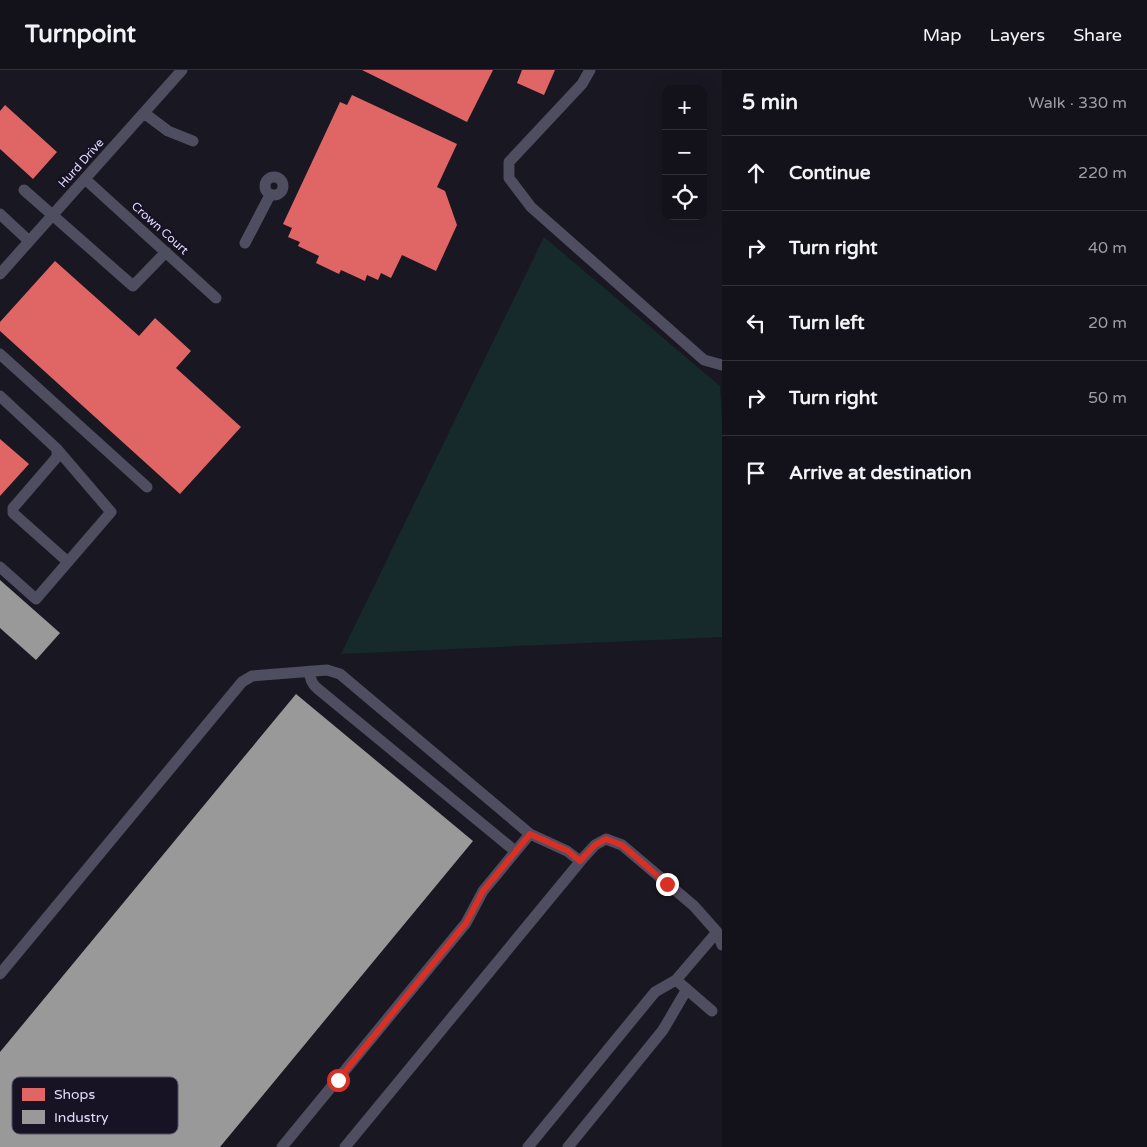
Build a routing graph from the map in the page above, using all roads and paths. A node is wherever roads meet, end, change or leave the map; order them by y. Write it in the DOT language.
graph roads {
  1 [pos="182,70"];
  2 [pos="590,70"];
  3 [pos="144,113"];
  4 [pos="193,141"];
  5 [pos="85,179"];
  6 [pos="24,190"];
  7 [pos="270,195"];
  8 [pos="0,214"];
  9 [pos="52,216"];
  10 [pos="30,241"];
  11 [pos="246,244"];
  12 [pos="166,252"];
  13 [pos="0,274"];
  14 [pos="216,298"];
  15 [pos="0,354"];
  16 [pos="722,365"];
  17 [pos="0,396"];
  18 [pos="57,449"];
  19 [pos="147,487"];
  20 [pos="68,562"];
  21 [pos="0,567"];
  22 [pos="310,672"];
  23 [pos="530,834"];
  24 [pos="515,851"];
  25 [pos="580,861"];
  26 [pos="717,932"];
  27 [pos="722,945"];
  28 [pos="0,974"];
  29 [pos="676,980"];
  30 [pos="687,989"];
  31 [pos="712,1011"];
  32 [pos="282,1147"];
  33 [pos="345,1147"];
  34 [pos="528,1147"];
  35 [pos="568,1147"];
  1 -- 3 [label="street, Hurd Drive"];
  2 -- 16 [label="street"];
  3 -- 4 [label="street"];
  3 -- 5 [label="street, Hurd Drive"];
  5 -- 9 [label="street, Hurd Drive"];
  5 -- 12 [label="street, Crown Court"];
  6 -- 9 [label="street"];
  7 -- 11 [label="street"];
  8 -- 10 [label="street"];
  9 -- 10 [label="street, Hurd Drive"];
  9 -- 12 [label="street"];
  10 -- 13 [label="street, Hurd Drive"];
  12 -- 14 [label="street, Crown Court"];
  15 -- 19 [label="street"];
  17 -- 18 [label="street"];
  18 -- 20 [label="street"];
  18 -- 20 [label="street"];
  20 -- 21 [label="street"];
  22 -- 23 [label="street"];
  22 -- 24 [label="street"];
  22 -- 28 [label="street"];
  23 -- 24 [label="street"];
  23 -- 25 [label="street"];
  24 -- 32 [label="street"];
  25 -- 26 [label="street"];
  25 -- 33 [label="street"];
  26 -- 27 [label="street"];
  26 -- 29 [label="street"];
  29 -- 30 [label="street"];
  29 -- 34 [label="street"];
  30 -- 31 [label="street"];
  30 -- 35 [label="street"];
}
